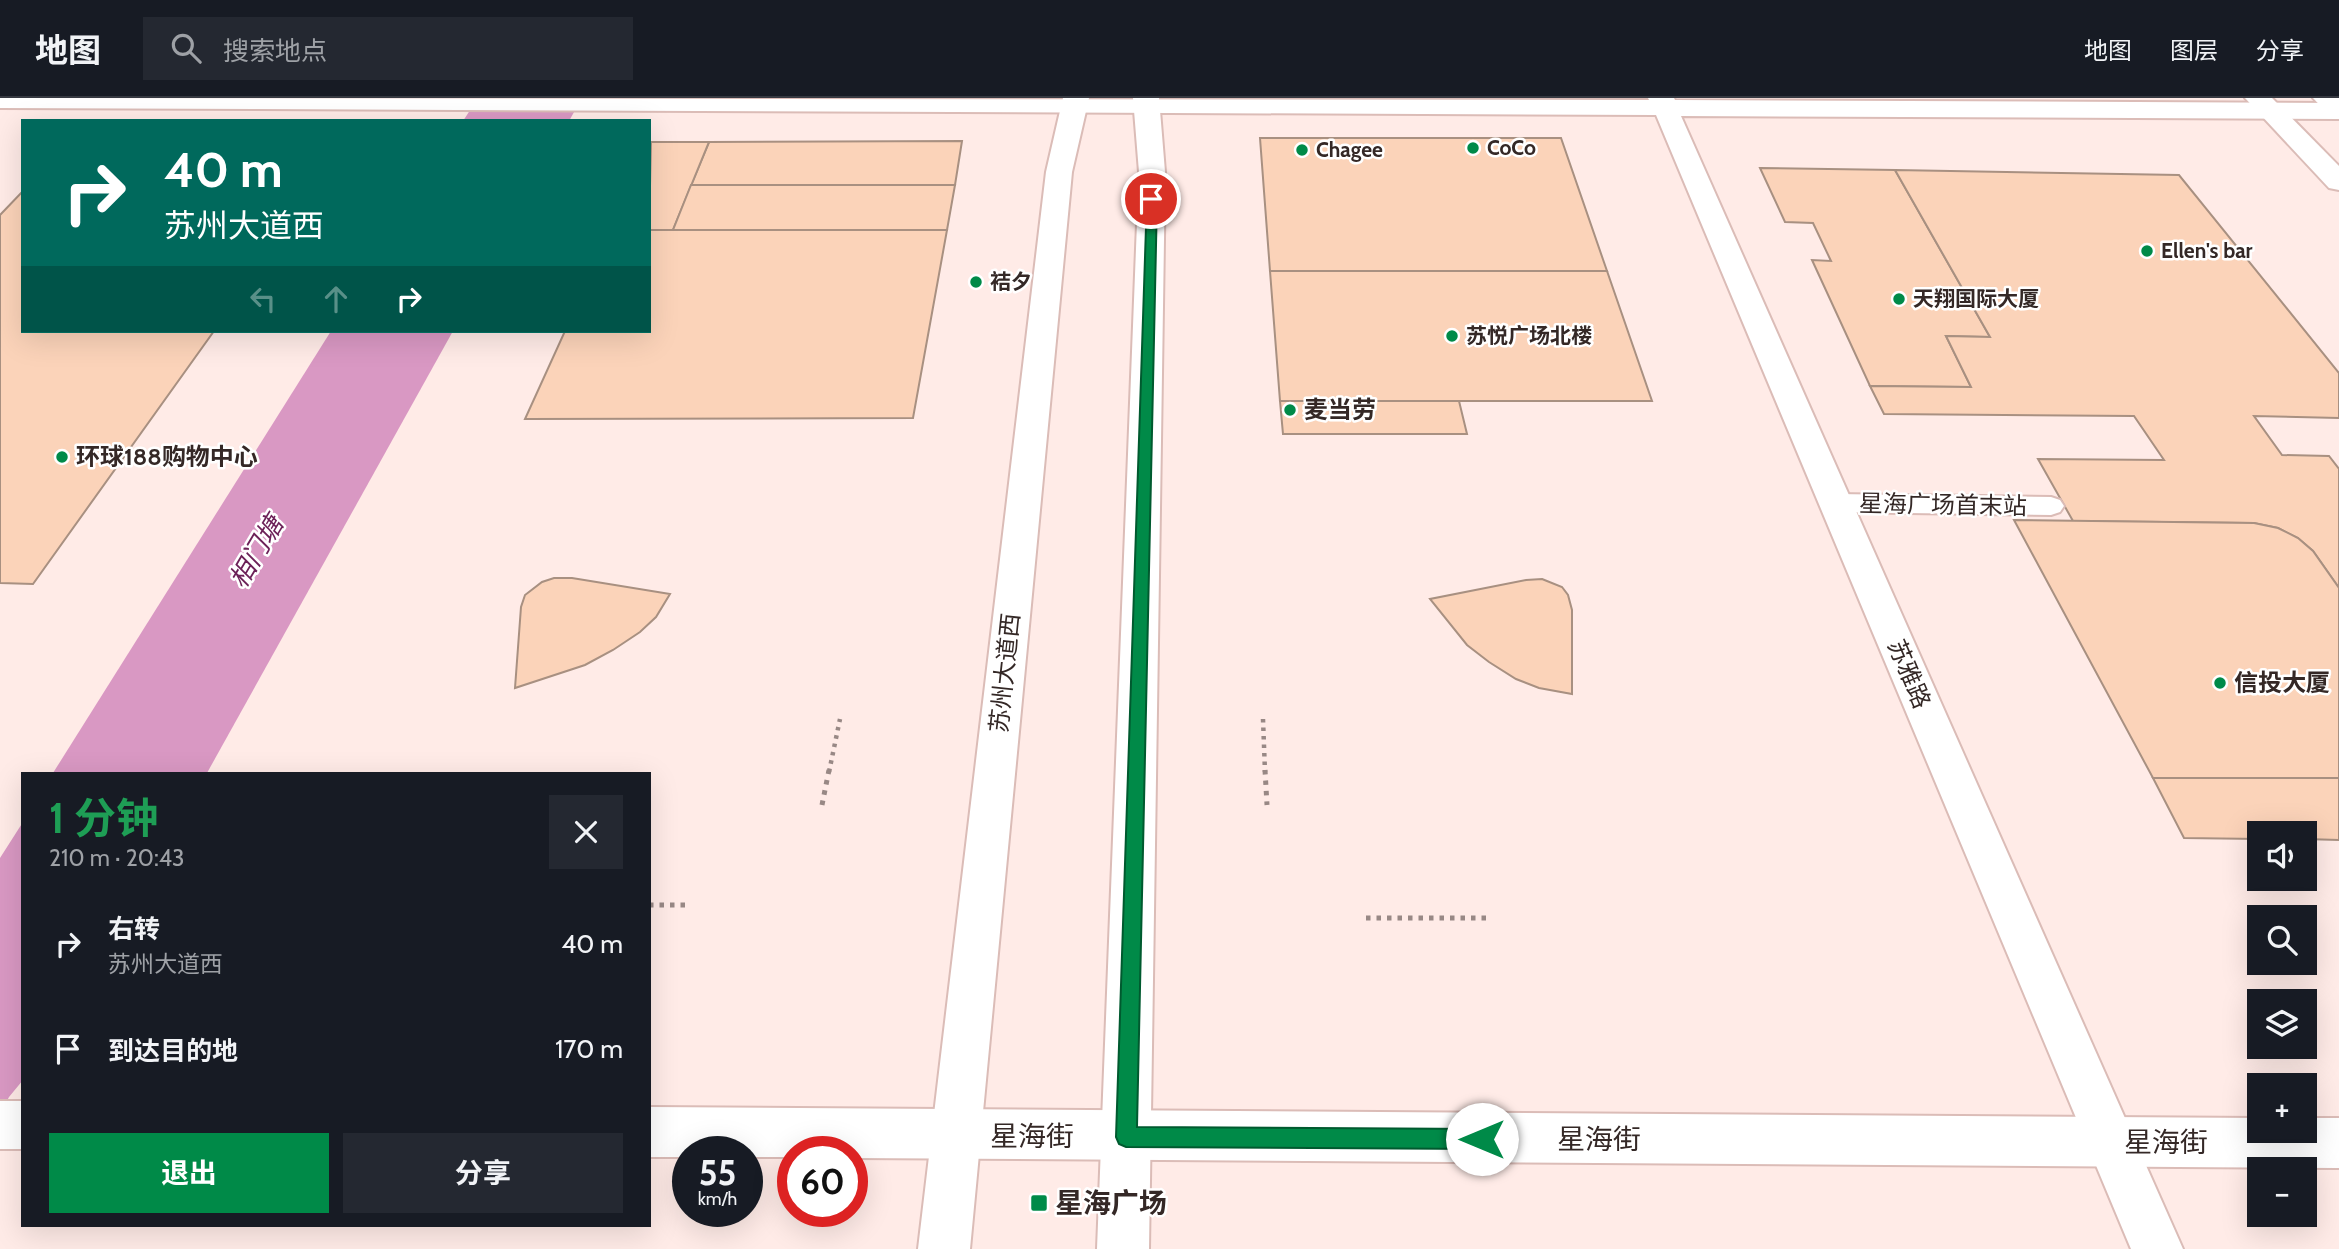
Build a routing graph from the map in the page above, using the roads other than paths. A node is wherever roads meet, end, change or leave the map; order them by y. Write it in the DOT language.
graph roads {
  1 [pos="2326,98"];
  2 [pos="0,100"];
  3 [pos="1075,102"];
  4 [pos="1146,102"];
  5 [pos="1663,103"];
  6 [pos="2264,104"];
  7 [pos="2339,111"];
  8 [pos="2339,182"];
  9 [pos="1835,503"];
  10 [pos="2051,506"];
  11 [pos="0,1125"];
  12 [pos="21,1125"];
  13 [pos="651,1132"];
  14 [pos="956,1136"];
  15 [pos="1126,1137"];
  16 [pos="2111,1142"];
  17 [pos="2339,1143"];
  18 [pos="944,1249"];
  19 [pos="1123,1249"];
  20 [pos="2157,1249"];
  1 -- 7 [label="street"];
  2 -- 3 [label="street"];
  3 -- 4 [label="street"];
  3 -- 14 [label="street, 苏州大道西"];
  4 -- 5 [label="street"];
  4 -- 15 [label="street"];
  5 -- 6 [label="street"];
  5 -- 9 [label="street, 苏雅路"];
  6 -- 7 [label="street"];
  6 -- 8 [label="street"];
  9 -- 10 [label="lane, 星海广场首末站"];
  9 -- 16 [label="street, 苏雅路"];
  11 -- 12 [label="street"];
  13 -- 14 [label="street, 星海街"];
  14 -- 15 [label="street, 星海街"];
  14 -- 18 [label="street, 苏州大道西"];
  15 -- 16 [label="street, 星海街"];
  15 -- 19 [label="street"];
  16 -- 17 [label="street, 星海街"];
  16 -- 20 [label="street, 苏雅路"];
}
